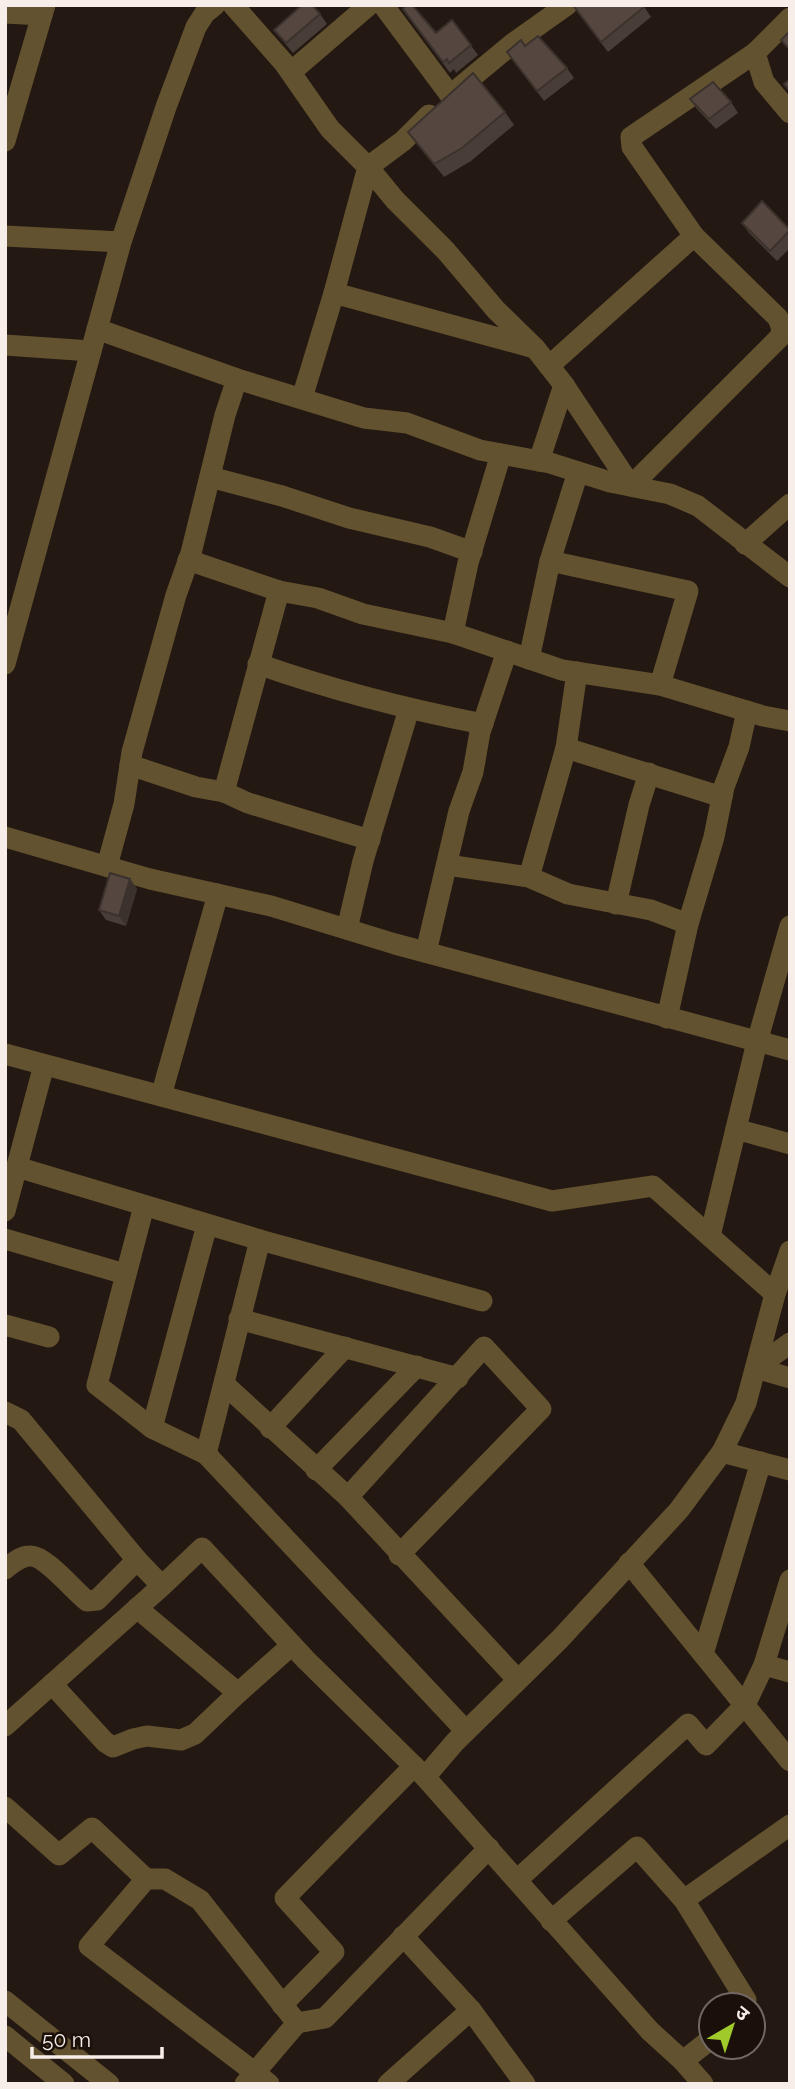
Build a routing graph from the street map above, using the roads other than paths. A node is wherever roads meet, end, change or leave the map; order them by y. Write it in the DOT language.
graph roads {
  1 [pos="215,5"];
  2 [pos="233,5"];
  3 [pos="369,5"];
  4 [pos="383,5"];
  5 [pos="567,5"];
  6 [pos="43,10"];
  7 [pos="5,13"];
  8 [pos="790,18"];
  9 [pos="755,53"];
  10 [pos="291,72"];
  11 [pos="15,79"];
  12 [pos="450,95"];
  13 [pos="790,113"];
  14 [pos="5,141"];
  15 [pos="368,167"];
  16 [pos="5,236"];
  17 [pos="694,236"];
  18 [pos="121,242"];
  19 [pos="334,293"];
  20 [pos="97,329"];
  21 [pos="5,345"];
  22 [pos="535,348"];
  23 [pos="91,351"];
  24 [pos="549,366"];
  25 [pos="237,380"];
  26 [pos="564,385"];
  27 [pos="302,398"];
  28 [pos="501,454"];
  29 [pos="539,461"];
  30 [pos="579,472"];
  31 [pos="210,477"];
  32 [pos="631,486"];
  33 [pos="790,504"];
  34 [pos="746,544"];
  35 [pos="472,552"];
  36 [pos="188,561"];
  37 [pos="550,561"];
  38 [pos="790,577"];
  39 [pos="279,591"];
  40 [pos="453,633"];
  41 [pos="507,651"];
  42 [pos="529,659"];
  43 [pos="5,664"];
  44 [pos="258,664"];
  45 [pos="577,672"];
  46 [pos="660,685"];
  47 [pos="409,709"];
  48 [pos="747,711"];
  49 [pos="790,721"];
  50 [pos="482,724"];
  51 [pos="566,748"];
  52 [pos="130,765"];
  53 [pos="649,773"];
  54 [pos="224,792"];
  55 [pos="722,797"];
  56 [pos="5,837"];
  57 [pos="370,840"];
  58 [pos="107,866"];
  59 [pos="447,866"];
  60 [pos="529,877"];
  61 [pos="218,894"];
  62 [pos="616,904"];
  63 [pos="688,924"];
  64 [pos="790,926"];
  65 [pos="347,929"];
  66 [pos="426,953"];
  67 [pos="667,1018"];
  68 [pos="757,1041"];
  69 [pos="790,1050"];
  70 [pos="5,1054"];
  71 [pos="44,1065"];
  72 [pos="161,1096"];
  73 [pos="736,1129"];
  74 [pos="790,1144"];
  75 [pos="17,1167"];
  76 [pos="144,1206"];
  77 [pos="5,1212"];
  78 [pos="207,1225"];
  79 [pos="710,1236"];
  80 [pos="5,1239"];
  81 [pos="260,1240"];
  82 [pos="790,1251"];
  83 [pos="125,1274"];
  84 [pos="775,1294"];
  85 [pos="482,1301"];
  86 [pos="239,1319"];
  87 [pos="5,1325"];
  88 [pos="49,1337"];
  89 [pos="790,1343"];
  90 [pos="345,1347"];
  91 [pos="417,1366"];
  92 [pos="756,1368"];
  93 [pos="458,1378"];
  94 [pos="790,1378"];
  95 [pos="224,1384"];
  96 [pos="5,1412"];
  97 [pos="152,1428"];
  98 [pos="270,1428"];
  99 [pos="722,1452"];
  100 [pos="206,1454"];
  101 [pos="761,1462"];
  102 [pos="316,1469"];
  103 [pos="790,1470"];
  104 [pos="348,1497"];
  105 [pos="400,1555"];
  106 [pos="137,1560"];
  107 [pos="629,1563"];
  108 [pos="5,1569"];
  109 [pos="790,1580"];
  110 [pos="162,1586"];
  111 [pos="786,1605"];
  112 [pos="137,1608"];
  113 [pos="292,1645"];
  114 [pos="703,1654"];
  115 [pos="764,1665"];
  116 [pos="790,1672"];
  117 [pos="517,1679"];
  118 [pos="52,1684"];
  119 [pos="238,1693"];
  120 [pos="746,1705"];
  121 [pos="5,1726"];
  122 [pos="466,1731"];
  123 [pos="790,1761"];
  124 [pos="419,1771"];
  125 [pos="5,1807"];
  126 [pos="790,1825"];
  127 [pos="489,1848"];
  128 [pos="146,1879"];
  129 [pos="517,1880"];
  130 [pos="684,1900"];
  131 [pos="551,1921"];
  132 [pos="403,1936"];
  133 [pos="740,1991"];
  134 [pos="5,2001"];
  135 [pos="282,2005"];
  136 [pos="471,2010"];
  137 [pos="297,2023"];
  138 [pos="5,2036"];
  139 [pos="697,2050"];
  140 [pos="683,2061"];
  141 [pos="256,2080"];
  142 [pos="394,2082"];
  143 [pos="64,2084"];
  144 [pos="109,2084"];
  145 [pos="526,2084"];
  146 [pos="703,2084"];
  1 -- 18 [label="street"];
  2 -- 10 [label="street"];
  3 -- 10 [label="street"];
  4 -- 12 [label="street"];
  5 -- 12 [label="street"];
  6 -- 7 [label="street"];
  6 -- 11 [label="street"];
  8 -- 9 [label="street"];
  9 -- 13 [label="street"];
  9 -- 17 [label="street"];
  10 -- 15 [label="street"];
  11 -- 14 [label="street"];
  12 -- 15 [label="street"];
  15 -- 19 [label="street"];
  15 -- 22 [label="street"];
  16 -- 18 [label="street"];
  17 -- 24 [label="street"];
  17 -- 32 [label="street"];
  18 -- 20 [label="street"];
  19 -- 22 [label="street"];
  19 -- 27 [label="street"];
  20 -- 23 [label="street"];
  20 -- 25 [label="street"];
  21 -- 23 [label="street"];
  22 -- 24 [label="street"];
  23 -- 43 [label="street"];
  24 -- 26 [label="street"];
  25 -- 27 [label="street"];
  25 -- 31 [label="street"];
  26 -- 29 [label="street"];
  26 -- 32 [label="street"];
  27 -- 28 [label="street"];
  28 -- 29 [label="street"];
  28 -- 35 [label="street"];
  29 -- 30 [label="street"];
  30 -- 32 [label="street"];
  30 -- 37 [label="street"];
  31 -- 35 [label="street"];
  31 -- 36 [label="street"];
  32 -- 34 [label="street"];
  33 -- 34 [label="street"];
  34 -- 38 [label="street"];
  35 -- 40 [label="street"];
  36 -- 39 [label="street"];
  36 -- 52 [label="street"];
  37 -- 42 [label="street"];
  37 -- 46 [label="street"];
  39 -- 40 [label="street"];
  39 -- 44 [label="street"];
  40 -- 41 [label="street"];
  41 -- 42 [label="street"];
  41 -- 50 [label="street"];
  42 -- 45 [label="street"];
  44 -- 47 [label="street"];
  44 -- 54 [label="street"];
  45 -- 46 [label="street"];
  45 -- 51 [label="street"];
  46 -- 48 [label="street"];
  47 -- 50 [label="street"];
  47 -- 57 [label="street"];
  48 -- 49 [label="street"];
  48 -- 55 [label="street"];
  50 -- 59 [label="street"];
  51 -- 53 [label="street"];
  51 -- 60 [label="street"];
  52 -- 54 [label="street"];
  52 -- 58 [label="street"];
  53 -- 55 [label="street"];
  53 -- 62 [label="street"];
  54 -- 57 [label="street"];
  55 -- 63 [label="street"];
  56 -- 58 [label="street"];
  57 -- 65 [label="street"];
  58 -- 61 [label="street"];
  59 -- 60 [label="street"];
  59 -- 66 [label="street"];
  60 -- 62 [label="street"];
  61 -- 65 [label="street"];
  61 -- 72 [label="street"];
  62 -- 63 [label="street"];
  63 -- 67 [label="street"];
  64 -- 68 [label="street"];
  65 -- 66 [label="street"];
  66 -- 67 [label="street"];
  67 -- 68 [label="street"];
  68 -- 69 [label="street"];
  68 -- 73 [label="street"];
  70 -- 71 [label="street"];
  71 -- 72 [label="street"];
  71 -- 75 [label="street"];
  72 -- 79 [label="street"];
  73 -- 74 [label="street"];
  73 -- 79 [label="street"];
  75 -- 76 [label="street"];
  75 -- 77 [label="street"];
  76 -- 78 [label="street"];
  76 -- 83 [label="street"];
  78 -- 81 [label="street"];
  78 -- 97 [label="street"];
  79 -- 84 [label="street"];
  80 -- 83 [label="street"];
  81 -- 85 [label="street"];
  81 -- 86 [label="street"];
  82 -- 84 [label="street"];
  83 -- 97 [label="street"];
  84 -- 92 [label="street"];
  86 -- 90 [label="street"];
  86 -- 95 [label="street"];
  87 -- 88 [label="street"];
  89 -- 92 [label="street"];
  90 -- 91 [label="street"];
  90 -- 98 [label="street"];
  91 -- 93 [label="street"];
  91 -- 102 [label="street"];
  92 -- 94 [label="street"];
  92 -- 99 [label="street"];
  93 -- 104 [label="street"];
  93 -- 105 [label="street"];
  95 -- 98 [label="street"];
  95 -- 100 [label="street"];
  96 -- 106 [label="street"];
  97 -- 100 [label="street"];
  98 -- 102 [label="street"];
  99 -- 101 [label="street"];
  99 -- 107 [label="street"];
  100 -- 122 [label="street"];
  101 -- 103 [label="street"];
  101 -- 114 [label="street"];
  102 -- 104 [label="street"];
  104 -- 105 [label="street"];
  105 -- 117 [label="street"];
  106 -- 108 [label="street"];
  106 -- 110 [label="street"];
  107 -- 114 [label="street"];
  107 -- 117 [label="street"];
  109 -- 111 [label="street"];
  110 -- 112 [label="street"];
  110 -- 113 [label="street"];
  111 -- 115 [label="street"];
  112 -- 118 [label="street"];
  112 -- 119 [label="street"];
  113 -- 119 [label="street"];
  113 -- 124 [label="street"];
  114 -- 120 [label="street"];
  115 -- 116 [label="street"];
  115 -- 120 [label="street"];
  117 -- 122 [label="street"];
  118 -- 119 [label="street"];
  118 -- 121 [label="street"];
  120 -- 123 [label="street"];
  120 -- 129 [label="street"];
  122 -- 124 [label="street"];
  124 -- 127 [label="street"];
  124 -- 135 [label="street"];
  125 -- 128 [label="street"];
  126 -- 130 [label="street"];
  127 -- 129 [label="street"];
  127 -- 132 [label="street"];
  128 -- 135 [label="street"];
  128 -- 141 [label="street"];
  129 -- 131 [label="street"];
  130 -- 131 [label="street"];
  130 -- 133 [label="street"];
  131 -- 140 [label="street"];
  132 -- 136 [label="street"];
  132 -- 137 [label="street"];
  134 -- 144 [label="street"];
  135 -- 137 [label="street"];
  136 -- 142 [label="street"];
  136 -- 145 [label="street"];
  137 -- 141 [label="street"];
  138 -- 143 [label="street"];
  139 -- 140 [label="street"];
  140 -- 146 [label="street"];
}
